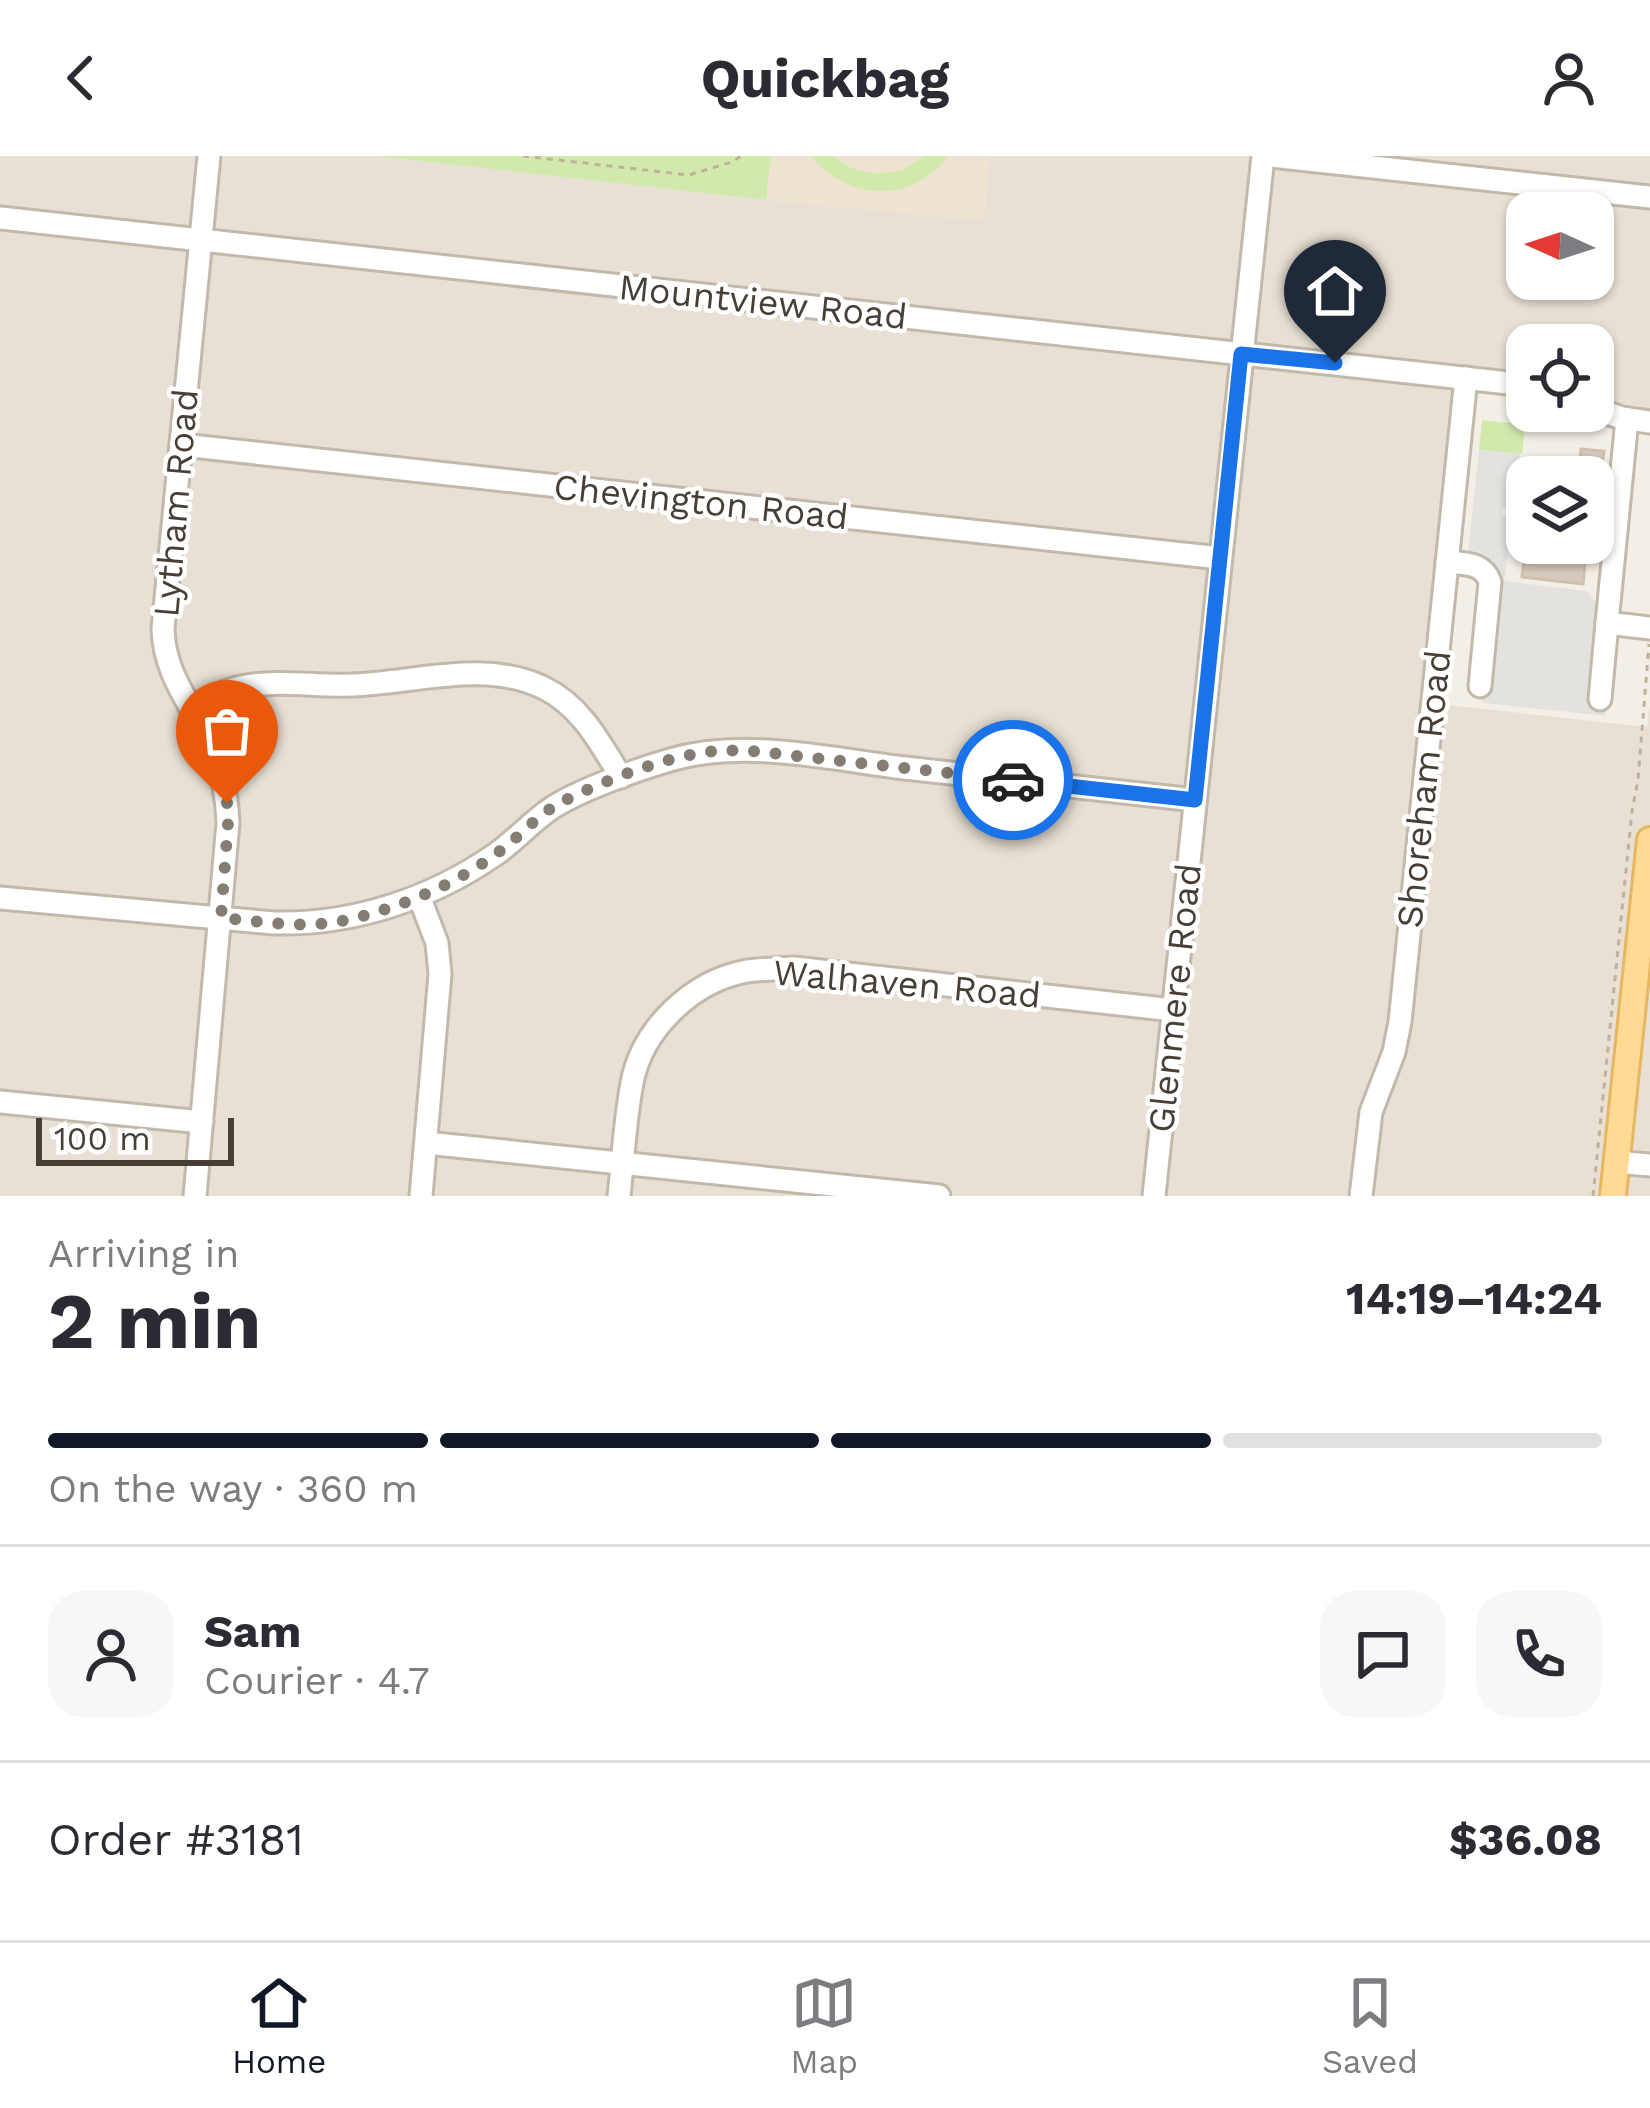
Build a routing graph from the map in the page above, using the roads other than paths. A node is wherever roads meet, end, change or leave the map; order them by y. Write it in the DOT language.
graph roads {
  1 [pos="209,156"];
  2 [pos="1267,156"];
  3 [pos="1650,197"];
  4 [pos="0,218"];
  5 [pos="201,239"];
  6 [pos="1241,354"];
  7 [pos="1466,378"];
  8 [pos="1506,383"];
  9 [pos="1639,420"];
  10 [pos="182,445"];
  11 [pos="1220,558"];
  12 [pos="1448,562"];
  13 [pos="1607,623"];
  14 [pos="1650,632"];
  15 [pos="1480,686"];
  16 [pos="1600,699"];
  17 [pos="191,710"];
  18 [pos="621,777"];
  19 [pos="1195,800"];
  20 [pos="1650,840"];
  21 [pos="419,896"];
  22 [pos="0,898"];
  23 [pos="221,918"];
  24 [pos="1173,1010"];
  25 [pos="0,1102"];
  26 [pos="202,1121"];
  27 [pos="426,1143"];
  28 [pos="1616,1162"];
  29 [pos="623,1163"];
  30 [pos="1650,1165"];
  31 [pos="817,1190"];
  32 [pos="195,1196"];
  33 [pos="421,1196"];
  34 [pos="620,1196"];
  35 [pos="939,1196"];
  36 [pos="1154,1196"];
  37 [pos="1361,1196"];
  38 [pos="1612,1196"];
  1 -- 5 [label="street, Lytham Road"];
  2 -- 3 [label="street"];
  2 -- 6 [label="street, Glenmere Road"];
  4 -- 5 [label="street, Mountview Road"];
  5 -- 6 [label="street, Mountview Road"];
  5 -- 10 [label="street, Lytham Road"];
  6 -- 7 [label="street, Mountview Road"];
  6 -- 11 [label="street, Glenmere Road"];
  7 -- 8 [label="street, Mountview Road"];
  7 -- 12 [label="street, Shoreham Road"];
  9 -- 13 [label="street"];
  10 -- 11 [label="street, Chevington Road"];
  10 -- 17 [label="street, Lytham Road"];
  11 -- 19 [label="street, Glenmere Road"];
  12 -- 15 [label="street"];
  12 -- 37 [label="street, Shoreham Road"];
  13 -- 14 [label="street"];
  13 -- 16 [label="street"];
  17 -- 18 [label="street"];
  17 -- 23 [label="street, Lytham Road"];
  18 -- 19 [label="street"];
  18 -- 21 [label="street"];
  19 -- 24 [label="street, Glenmere Road"];
  20 -- 28 [label="main road"];
  21 -- 23 [label="street"];
  21 -- 27 [label="street"];
  22 -- 23 [label="street"];
  23 -- 26 [label="street, Lytham Road"];
  24 -- 29 [label="street, Walhaven Road"];
  24 -- 36 [label="street, Glenmere Road"];
  25 -- 26 [label="street"];
  26 -- 32 [label="street, Lytham Road"];
  27 -- 29 [label="street"];
  27 -- 33 [label="street"];
  28 -- 30 [label="street"];
  28 -- 38 [label="main road"];
  29 -- 31 [label="street"];
  29 -- 34 [label="street, Walhaven Road"];
  31 -- 35 [label="street"];
}
